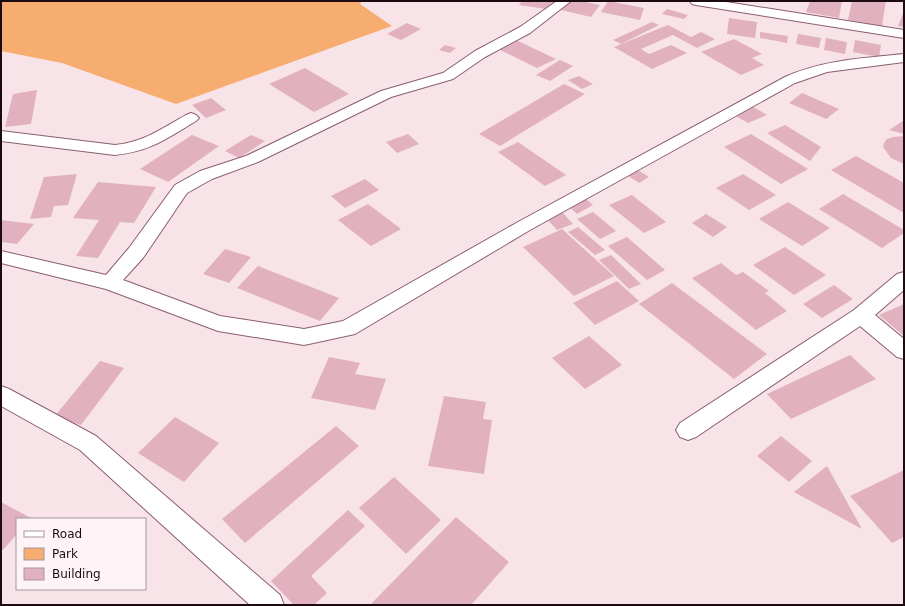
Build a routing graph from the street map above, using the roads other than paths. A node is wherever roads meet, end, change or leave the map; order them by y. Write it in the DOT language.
graph roads {
  1 [pos="565,1"];
  2 [pos="696,1"];
  3 [pos="904,34"];
  4 [pos="904,58"];
  5 [pos="191,118"];
  6 [pos="1,136"];
  7 [pos="1,257"];
  8 [pos="904,279"];
  9 [pos="110,283"];
  10 [pos="861,315"];
  11 [pos="904,351"];
  12 [pos="1,395"];
  13 [pos="688,430"];
  14 [pos="270,605"];
  1 -- 9 [label="street"];
  2 -- 3 [label="street"];
  4 -- 9 [label="street"];
  5 -- 6 [label="street"];
  7 -- 9 [label="street"];
  8 -- 10 [label="street"];
  10 -- 11 [label="street"];
  10 -- 13 [label="street"];
  12 -- 14 [label="street"];
}
